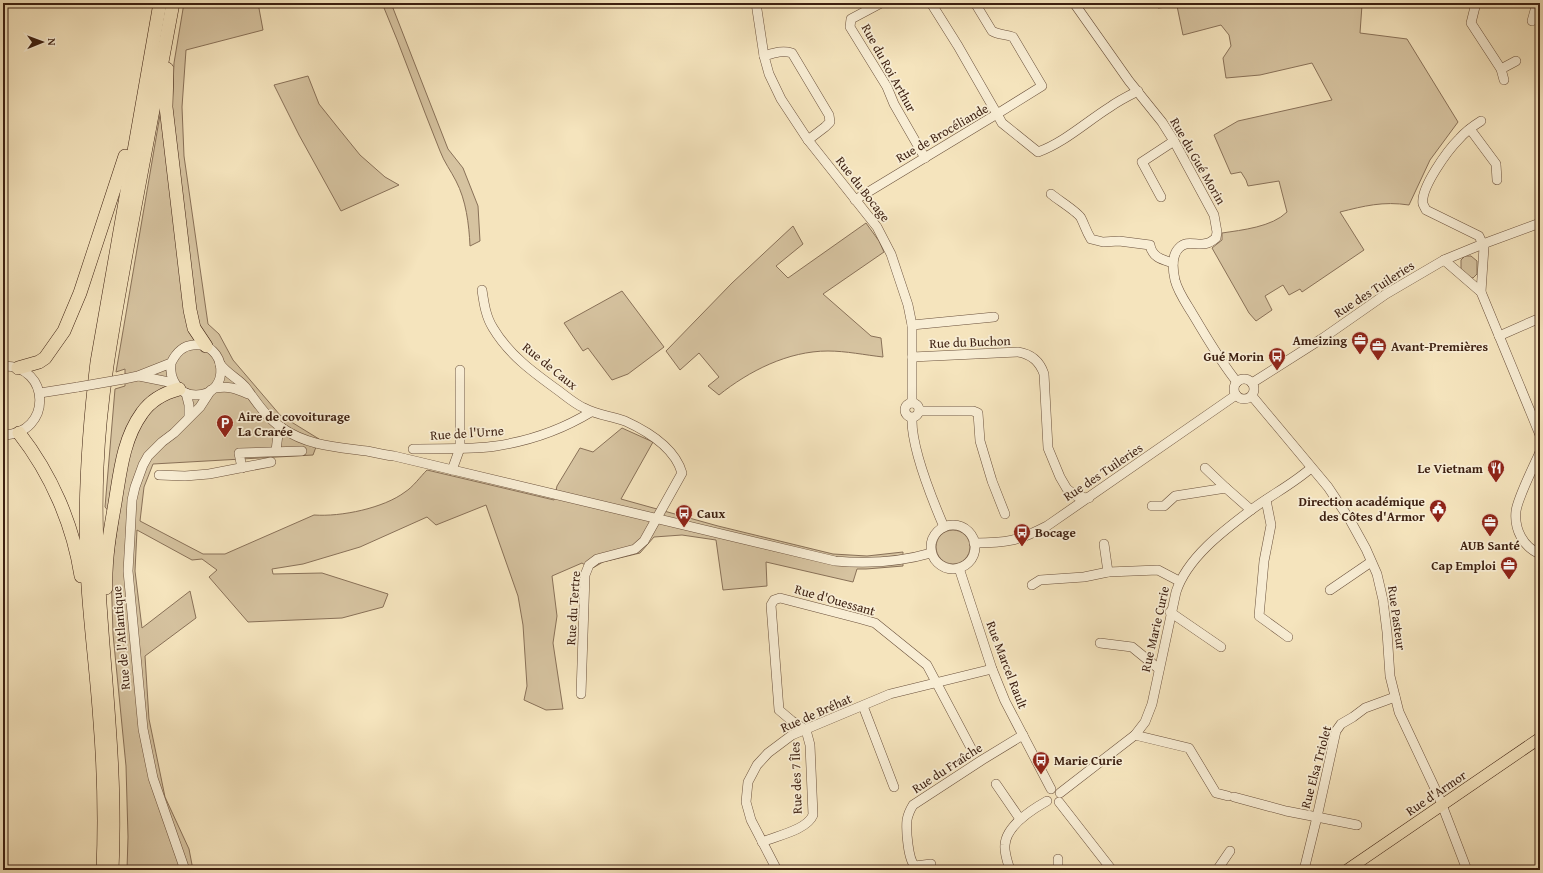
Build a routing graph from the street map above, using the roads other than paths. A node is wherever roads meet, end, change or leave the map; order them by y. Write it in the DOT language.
graph roads {
  1 [pos="160,3"];
  2 [pos="756,3"];
  3 [pos="881,3"];
  4 [pos="931,3"];
  5 [pos="975,3"];
  6 [pos="1074,3"];
  7 [pos="1476,3"];
  8 [pos="1537,3"];
  9 [pos="172,6"];
  10 [pos="1532,21"];
  11 [pos="764,56"];
  12 [pos="1516,61"];
  13 [pos="1501,69"];
  14 [pos="1504,80"];
  15 [pos="145,87"];
  16 [pos="1138,92"];
  17 [pos="997,114"];
  18 [pos="1481,121"];
  19 [pos="1470,129"];
  20 [pos="808,140"];
  21 [pos="1174,141"];
  22 [pos="925,158"];
  23 [pos="1497,180"];
  24 [pos="1051,194"];
  25 [pos="1161,197"];
  26 [pos="855,200"];
  27 [pos="1540,223"];
  28 [pos="1482,244"];
  29 [pos="1444,260"];
  30 [pos="1173,263"];
  31 [pos="482,290"];
  32 [pos="1481,292"];
  33 [pos="994,317"];
  34 [pos="1540,318"];
  35 [pos="912,326"];
  36 [pos="1499,336"];
  37 [pos="206,346"];
  38 [pos="912,357"];
  39 [pos="171,363"];
  40 [pos="220,364"];
  41 [pos="3,366"];
  42 [pos="18,368"];
  43 [pos="460,370"];
  44 [pos="138,376"];
  45 [pos="1238,382"];
  46 [pos="1252,383"];
  47 [pos="180,388"];
  48 [pos="213,389"];
  49 [pos="40,393"];
  50 [pos="251,395"];
  51 [pos="1236,395"];
  52 [pos="1252,396"];
  53 [pos="912,403"];
  54 [pos="919,411"];
  55 [pos="591,412"];
  56 [pos="189,417"];
  57 [pos="912,418"];
  58 [pos="281,427"];
  59 [pos="18,433"];
  60 [pos="3,435"];
  61 [pos="1540,435"];
  62 [pos="460,448"];
  63 [pos="413,449"];
  64 [pos="276,451"];
  65 [pos="302,451"];
  66 [pos="1540,452"];
  67 [pos="271,462"];
  68 [pos="242,468"];
  69 [pos="1206,468"];
  70 [pos="1311,468"];
  71 [pos="452,470"];
  72 [pos="159,475"];
  73 [pos="1226,488"];
  74 [pos="1068,489"];
  75 [pos="1088,498"];
  76 [pos="1266,500"];
  77 [pos="1152,506"];
  78 [pos="1251,510"];
  79 [pos="1069,511"];
  80 [pos="1006,514"];
  81 [pos="658,518"];
  82 [pos="944,527"];
  83 [pos="974,543"];
  84 [pos="1104,544"];
  85 [pos="932,553"];
  86 [pos="1540,554"];
  87 [pos="1372,562"];
  88 [pos="959,568"];
  89 [pos="1108,572"];
  90 [pos="1179,581"];
  91 [pos="1032,585"];
  92 [pos="1330,590"];
  93 [pos="1170,612"];
  94 [pos="1288,637"];
  95 [pos="1100,643"];
  96 [pos="1221,647"];
  97 [pos="992,669"];
  98 [pos="1159,670"];
  99 [pos="96,671"];
  100 [pos="936,684"];
  101 [pos="107,687"];
  102 [pos="582,694"];
  103 [pos="1395,697"];
  104 [pos="863,706"];
  105 [pos="806,730"];
  106 [pos="1023,735"];
  107 [pos="1135,735"];
  108 [pos="1540,738"];
  109 [pos="971,748"];
  110 [pos="996,784"];
  111 [pos="894,787"];
  112 [pos="1051,789"];
  113 [pos="1059,798"];
  114 [pos="1047,801"];
  115 [pos="1442,805"];
  116 [pos="1317,817"];
  117 [pos="1020,819"];
  118 [pos="1357,825"];
  119 [pos="762,842"];
  120 [pos="1230,851"];
  121 [pos="1058,859"];
  122 [pos="931,864"];
  123 [pos="102,870"];
  124 [pos="112,870"];
  125 [pos="185,870"];
  126 [pos="777,870"];
  127 [pos="1010,870"];
  128 [pos="1058,870"];
  129 [pos="1112,870"];
  130 [pos="1217,870"];
  131 [pos="1304,870"];
  132 [pos="1346,870"];
  133 [pos="1467,870"];
  1 -- 15 [label="highway"];
  2 -- 11 [label="street, Rue du Bocage"];
  3 -- 22 [label="street, Rue du Roi Arthur"];
  4 -- 17 [label="street"];
  5 -- 17 [label="street"];
  6 -- 16 [label="street, Rue du Gué Morin"];
  7 -- 13 [label="street"];
  8 -- 10 [label="street"];
  9 -- 37 [label="highway"];
  9 -- 101 [label="highway"];
  11 -- 20 [label="street, Rue du Bocage"];
  11 -- 20 [label="street"];
  12 -- 13 [label="street"];
  13 -- 14 [label="street"];
  15 -- 42 [label="highway"];
  15 -- 99 [label="highway"];
  16 -- 17 [label="street, Rue de Brocéliande"];
  16 -- 21 [label="street, Rue du Gué Morin"];
  17 -- 22 [label="street, Rue de Brocéliande"];
  18 -- 19 [label="street"];
  19 -- 23 [label="street"];
  19 -- 28 [label="street"];
  20 -- 26 [label="street, Rue du Bocage"];
  21 -- 25 [label="street"];
  21 -- 30 [label="street, Rue du Gué Morin"];
  22 -- 26 [label="street, Rue de Brocéliande"];
  24 -- 30 [label="street"];
  26 -- 35 [label="street, Rue du Bocage"];
  27 -- 28 [label="street, Rue des Tuileries"];
  28 -- 29 [label="street, Rue des Tuileries"];
  28 -- 32 [label="street"];
  29 -- 32 [label="street"];
  29 -- 46 [label="street, Rue des Tuileries"];
  30 -- 45 [label="street"];
  31 -- 55 [label="street, Rue de Caux"];
  32 -- 36 [label="street"];
  33 -- 35 [label="street"];
  34 -- 36 [label="street"];
  35 -- 38 [label="street, Rue du Bocage"];
  36 -- 61 [label="street"];
  37 -- 39 [label="street"];
  37 -- 40 [label="street"];
  38 -- 53 [label="street, Rue du Bocage"];
  38 -- 74 [label="street, Rue du Buchon"];
  39 -- 44 [label="street"];
  39 -- 47 [label="street"];
  40 -- 48 [label="street"];
  40 -- 50 [label="street"];
  41 -- 42 [label="street"];
  42 -- 49 [label="street"];
  43 -- 62 [label="street"];
  44 -- 47 [label="street"];
  44 -- 49 [label="street, bridge"];
  45 -- 46 [label="street"];
  45 -- 51 [label="street"];
  46 -- 52 [label="street"];
  47 -- 48 [label="street"];
  47 -- 56 [label="street"];
  47 -- 101 [label="highway"];
  48 -- 50 [label="street"];
  48 -- 56 [label="street, Rue de l'Atlantique"];
  49 -- 59 [label="street"];
  50 -- 58 [label="street"];
  51 -- 52 [label="street"];
  51 -- 75 [label="street, Rue des Tuileries"];
  52 -- 70 [label="street, Rue Pasteur"];
  53 -- 54 [label="street"];
  53 -- 57 [label="street"];
  54 -- 57 [label="street"];
  54 -- 80 [label="street"];
  55 -- 62 [label="street, Rue de l'Urne"];
  55 -- 81 [label="street"];
  56 -- 125 [label="street, Rue de l'Atlantique"];
  57 -- 82 [label="street"];
  58 -- 64 [label="street"];
  58 -- 71 [label="street"];
  59 -- 60 [label="street"];
  59 -- 99 [label="highway"];
  62 -- 63 [label="street, Rue de l'Urne"];
  62 -- 71 [label="street"];
  64 -- 65 [label="street"];
  64 -- 68 [label="street"];
  66 -- 86 [label="street"];
  67 -- 68 [label="street"];
  68 -- 72 [label="street"];
  69 -- 73 [label="street"];
  70 -- 76 [label="street, Rue Marie Curie"];
  70 -- 87 [label="street, Rue Pasteur"];
  71 -- 81 [label="street"];
  73 -- 77 [label="street"];
  73 -- 78 [label="street"];
  74 -- 75 [label="street"];
  74 -- 79 [label="street, Rue du Buchon"];
  75 -- 79 [label="street, Rue des Tuileries"];
  76 -- 78 [label="street, Rue Marie Curie"];
  76 -- 94 [label="street"];
  78 -- 90 [label="street, Rue Marie Curie"];
  79 -- 83 [label="street, Rue des Tuileries"];
  81 -- 85 [label="street"];
  81 -- 102 [label="street, Rue du Tertre"];
  82 -- 83 [label="street"];
  82 -- 85 [label="street"];
  83 -- 88 [label="street"];
  84 -- 89 [label="street"];
  85 -- 88 [label="street"];
  87 -- 92 [label="street"];
  87 -- 103 [label="street, Rue Pasteur"];
  88 -- 97 [label="street, Rue Marcel Rault"];
  89 -- 90 [label="street"];
  89 -- 91 [label="street"];
  90 -- 93 [label="street, Rue Marie Curie"];
  93 -- 96 [label="street"];
  93 -- 98 [label="street, Rue Marie Curie"];
  95 -- 98 [label="street"];
  97 -- 100 [label="street, Rue de Bréhat"];
  97 -- 106 [label="street, Rue Marcel Rault"];
  98 -- 107 [label="street, Rue Marie Curie"];
  99 -- 123 [label="highway"];
  100 -- 104 [label="street, Rue de Bréhat"];
  100 -- 105 [label="street, Rue d'Ouessant"];
  100 -- 109 [label="street, Rue d'Ouessant"];
  101 -- 124 [label="highway"];
  103 -- 115 [label="street, Rue Pasteur"];
  103 -- 116 [label="street, Rue Elsa Triolet"];
  104 -- 105 [label="street, Rue de Bréhat"];
  104 -- 111 [label="street"];
  105 -- 119 [label="street, Rue de Bréhat"];
  105 -- 119 [label="street, Rue des 7 Îles"];
  106 -- 112 [label="street, Rue Marcel Rault"];
  106 -- 122 [label="street, Rue du Fraîche"];
  107 -- 113 [label="street, Rue Marie Curie"];
  107 -- 116 [label="street, Rue Elsa Triolet"];
  108 -- 115 [label="main road, Rue d'Armor"];
  110 -- 117 [label="street"];
  112 -- 113 [label="street"];
  112 -- 114 [label="street"];
  113 -- 114 [label="street"];
  113 -- 129 [label="street"];
  114 -- 117 [label="street"];
  115 -- 132 [label="main road, Rue d'Armor"];
  115 -- 133 [label="street, Rue Pasteur"];
  116 -- 118 [label="street"];
  116 -- 131 [label="street"];
  117 -- 127 [label="street"];
  119 -- 126 [label="street, Rue de Bréhat"];
  120 -- 130 [label="street"];
  121 -- 128 [label="street"];
}
